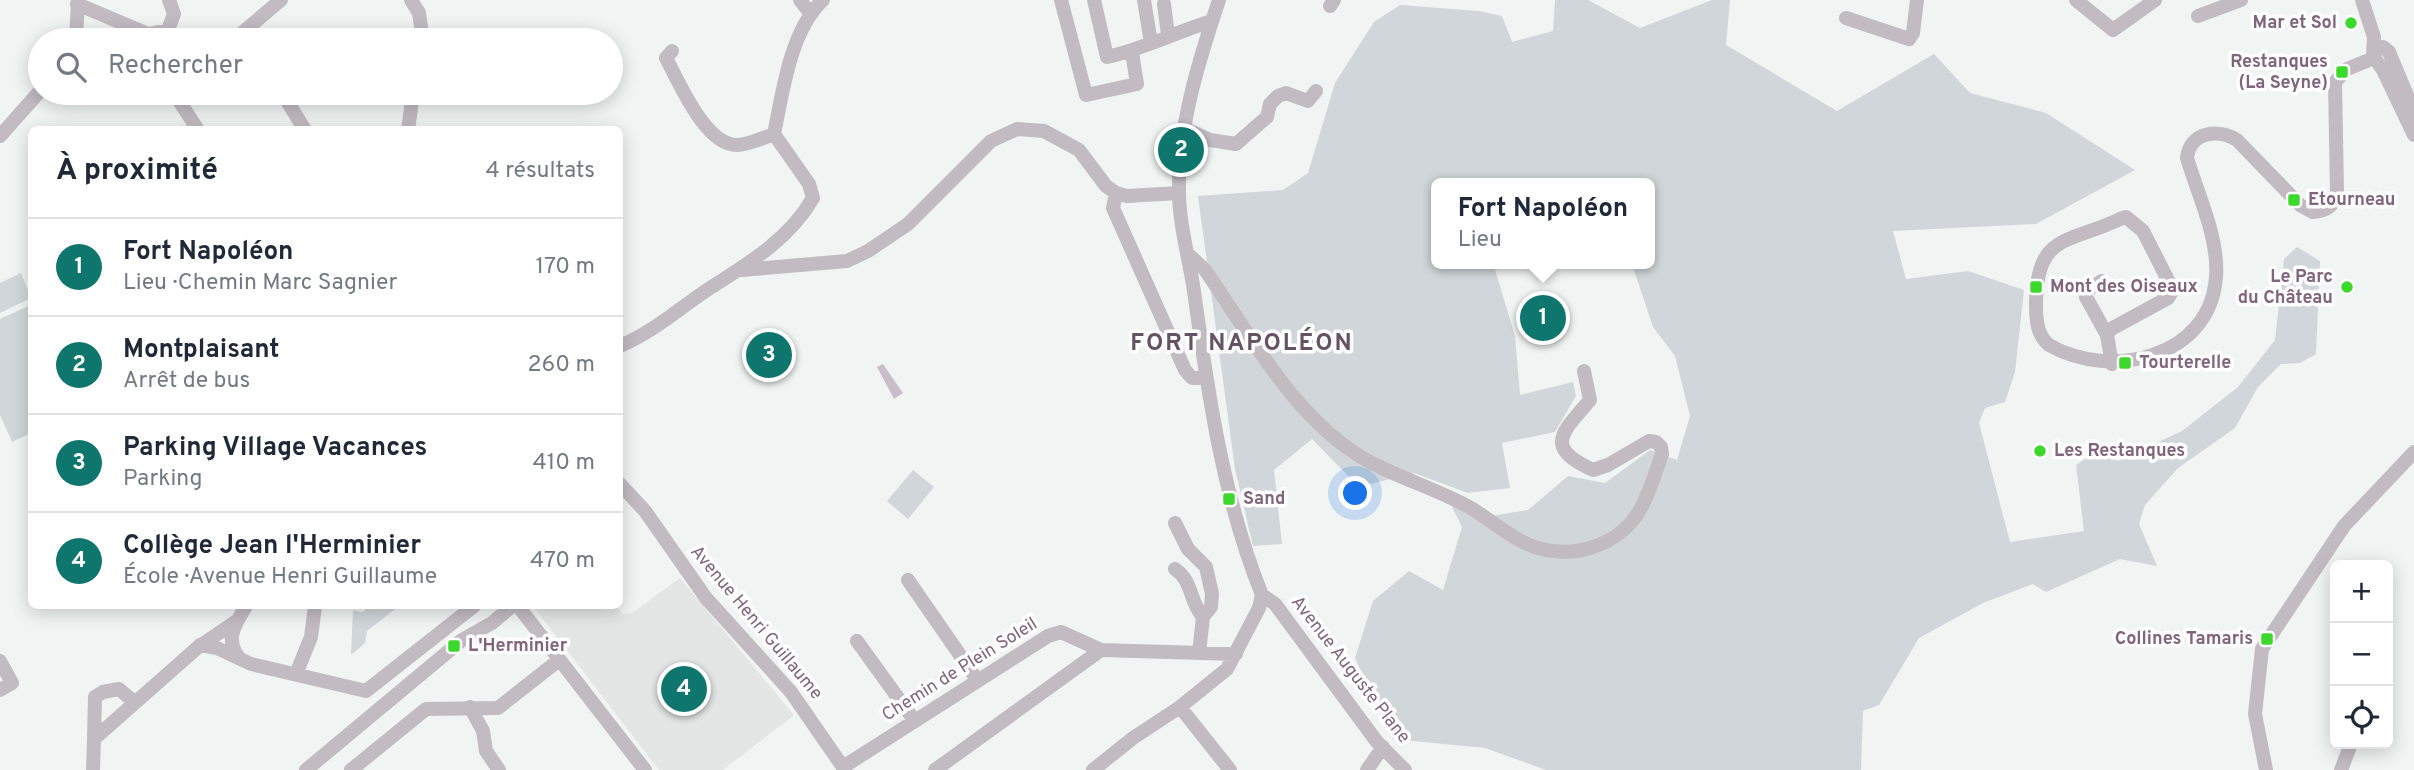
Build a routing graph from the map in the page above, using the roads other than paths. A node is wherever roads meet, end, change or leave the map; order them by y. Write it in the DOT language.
graph roads {
  1 [pos="169,0"];
  2 [pos="281,0"];
  3 [pos="411,0"];
  4 [pos="800,0"];
  5 [pos="823,0"];
  6 [pos="1061,0"];
  7 [pos="1094,0"];
  8 [pos="1144,0"];
  9 [pos="1219,0"];
  10 [pos="1917,0"];
  11 [pos="2077,0"];
  12 [pos="2155,0"];
  13 [pos="2241,0"];
  14 [pos="2362,0"];
  15 [pos="78,2"];
  16 [pos="1164,4"];
  17 [pos="810,13"];
  18 [pos="2198,16"];
  19 [pos="1846,18"];
  20 [pos="1212,21"];
  21 [pos="77,28"];
  22 [pos="135,28"];
  23 [pos="169,28"];
  24 [pos="252,28"];
  25 [pos="421,28"];
  26 [pos="1168,35"];
  27 [pos="1151,43"];
  28 [pos="672,51"];
  29 [pos="1132,52"];
  30 [pos="2374,54"];
  31 [pos="1316,91"];
  32 [pos="28,104"];
  33 [pos="182,105"];
  34 [pos="289,105"];
  35 [pos="411,105"];
  36 [pos="2414,112"];
  37 [pos="195,126"];
  38 [pos="303,126"];
  39 [pos="409,126"];
  40 [pos="1185,129"];
  41 [pos="774,134"];
  42 [pos="2414,135"];
  43 [pos="0,136"];
  44 [pos="1116,193"];
  45 [pos="1179,193"];
  46 [pos="1188,254"];
  47 [pos="742,270"];
  48 [pos="2102,281"];
  49 [pos="2107,335"];
  50 [pos="623,344"];
  51 [pos="2112,364"];
  52 [pos="1584,371"];
  53 [pos="1206,378"];
  54 [pos="2414,452"];
  55 [pos="623,487"];
  56 [pos="623,496"];
  57 [pos="637,502"];
  58 [pos="1175,523"];
  59 [pos="1175,569"];
  60 [pos="908,580"];
  61 [pos="1262,595"];
  62 [pos="244,609"];
  63 [pos="315,609"];
  64 [pos="470,609"];
  65 [pos="508,609"];
  66 [pos="520,609"];
  67 [pos="1203,617"];
  68 [pos="235,622"];
  69 [pos="857,641"];
  70 [pos="200,645"];
  71 [pos="1101,650"];
  72 [pos="1199,653"];
  73 [pos="1236,654"];
  74 [pos="237,656"];
  75 [pos="559,660"];
  76 [pos="0,661"];
  77 [pos="296,674"];
  78 [pos="978,681"];
  79 [pos="0,690"];
  80 [pos="134,702"];
  81 [pos="470,707"];
  82 [pos="1180,708"];
  83 [pos="914,720"];
  84 [pos="94,738"];
  85 [pos="1382,747"];
  86 [pos="2349,749"];
  87 [pos="1102,767"];
  88 [pos="844,769"];
  89 [pos="93,770"];
  90 [pos="306,770"];
  91 [pos="351,770"];
  92 [pos="499,770"];
  93 [pos="645,770"];
  94 [pos="935,770"];
  95 [pos="1230,770"];
  96 [pos="1367,770"];
  97 [pos="1405,770"];
  98 [pos="2266,770"];
  99 [pos="2341,770"];
  1 -- 23 [label="street"];
  2 -- 24 [label="street"];
  3 -- 25 [label="street"];
  4 -- 17 [label="street"];
  5 -- 17 [label="street"];
  6 -- 29 [label="street"];
  7 -- 29 [label="street"];
  8 -- 27 [label="street"];
  9 -- 20 [label="street"];
  10 -- 19 [label="street"];
  11 -- 12 [label="street"];
  13 -- 18 [label="street"];
  14 -- 30 [label="street"];
  15 -- 21 [label="street"];
  15 -- 22 [label="street"];
  16 -- 26 [label="street"];
  17 -- 41 [label="street"];
  20 -- 26 [label="street"];
  20 -- 40 [label="street"];
  26 -- 27 [label="street"];
  27 -- 29 [label="street"];
  28 -- 41 [label="street"];
  30 -- 36 [label="street"];
  30 -- 42 [label="street"];
  30 -- 51 [label="street"];
  31 -- 40 [label="street"];
  32 -- 43 [label="street"];
  33 -- 37 [label="street"];
  34 -- 38 [label="street"];
  35 -- 39 [label="street"];
  40 -- 45 [label="street"];
  41 -- 47 [label="street"];
  44 -- 45 [label="street"];
  44 -- 47 [label="street"];
  44 -- 53 [label="street"];
  45 -- 46 [label="street"];
  46 -- 52 [label="street"];
  46 -- 53 [label="street"];
  47 -- 50 [label="street"];
  48 -- 49 [label="street"];
  49 -- 51 [label="street"];
  49 -- 51 [label="street"];
  53 -- 61 [label="street"];
  54 -- 98 [label="street"];
  55 -- 57 [label="street, Avenue Henri Guillaume"];
  56 -- 57 [label="street"];
  57 -- 88 [label="street, Avenue Henri Guillaume"];
  58 -- 67 [label="street"];
  59 -- 67 [label="street"];
  60 -- 78 [label="street"];
  61 -- 73 [label="street"];
  61 -- 85 [label="street, Avenue Auguste Plane"];
  62 -- 68 [label="street"];
  63 -- 77 [label="street"];
  64 -- 77 [label="street"];
  65 -- 90 [label="street"];
  66 -- 75 [label="street"];
  67 -- 72 [label="street"];
  68 -- 70 [label="street"];
  68 -- 74 [label="street"];
  69 -- 83 [label="street"];
  70 -- 74 [label="street"];
  70 -- 80 [label="street"];
  71 -- 72 [label="street"];
  71 -- 78 [label="street, Chemin de Plein Soleil"];
  71 -- 94 [label="street"];
  72 -- 73 [label="street"];
  73 -- 82 [label="street"];
  74 -- 77 [label="street"];
  75 -- 81 [label="street"];
  75 -- 93 [label="street"];
  76 -- 79 [label="street"];
  78 -- 83 [label="street, Chemin de Plein Soleil"];
  80 -- 84 [label="street"];
  80 -- 84 [label="street"];
  81 -- 91 [label="street"];
  81 -- 92 [label="street"];
  82 -- 87 [label="street"];
  82 -- 95 [label="street"];
  83 -- 88 [label="street, Chemin de Plein Soleil"];
  84 -- 89 [label="street"];
  85 -- 96 [label="street"];
  85 -- 97 [label="street, Avenue Auguste Plane"];
  86 -- 99 [label="street"];
}
